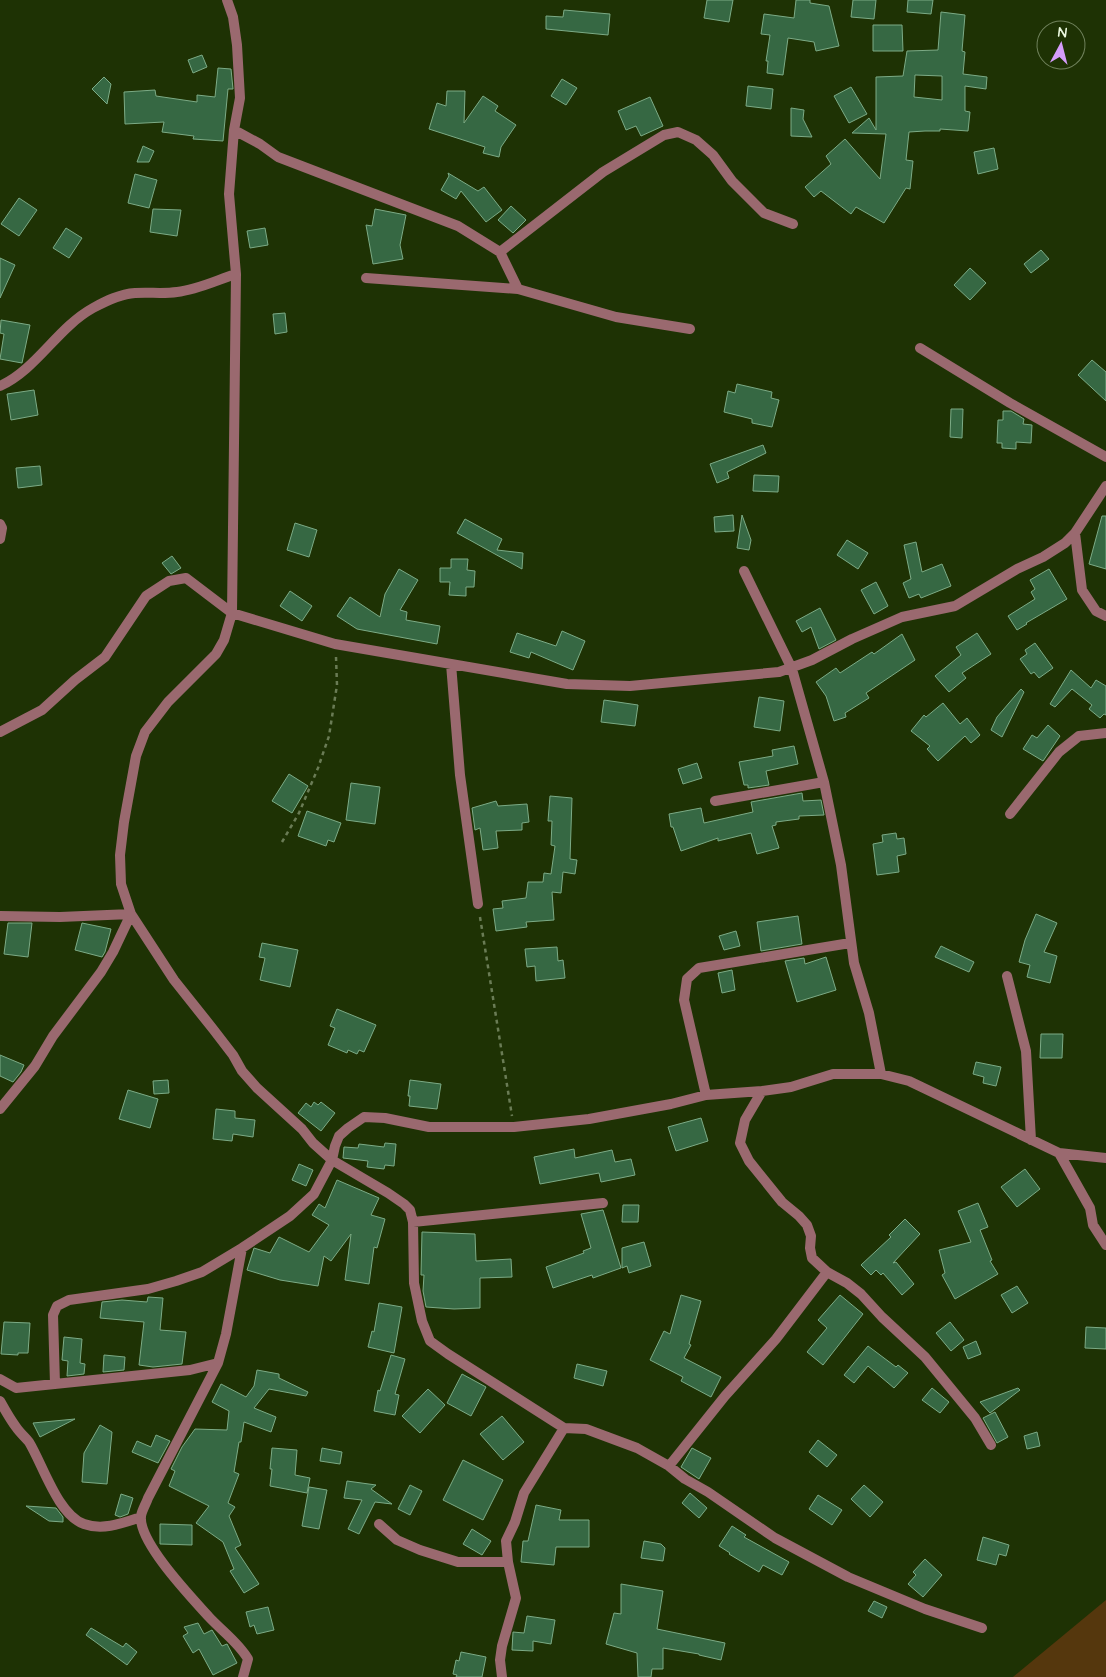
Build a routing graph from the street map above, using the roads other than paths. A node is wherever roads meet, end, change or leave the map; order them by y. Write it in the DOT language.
graph roads {
  1 [pos="227,0"];
  2 [pos="234,130"];
  3 [pos="793,224"];
  4 [pos="500,252"];
  5 [pos="236,274"];
  6 [pos="366,278"];
  7 [pos="518,289"];
  8 [pos="690,329"];
  9 [pos="920,348"];
  10 [pos="0,386"];
  11 [pos="1106,458"];
  12 [pos="1106,486"];
  13 [pos="0,524"];
  14 [pos="1075,534"];
  15 [pos="0,539"];
  16 [pos="744,571"];
  17 [pos="232,613"];
  18 [pos="1106,616"];
  19 [pos="451,664"];
  20 [pos="792,669"];
  21 [pos="0,732"];
  22 [pos="1106,733"];
  23 [pos="824,782"];
  24 [pos="715,801"];
  25 [pos="1010,814"];
  26 [pos="478,904"];
  27 [pos="131,914"];
  28 [pos="0,916"];
  29 [pos="850,943"];
  30 [pos="1007,976"];
  31 [pos="881,1074"];
  32 [pos="762,1091"];
  33 [pos="706,1095"];
  34 [pos="0,1109"];
  35 [pos="1030,1140"];
  36 [pos="1059,1153"];
  37 [pos="1106,1158"];
  38 [pos="332,1160"];
  39 [pos="604,1203"];
  40 [pos="413,1222"];
  41 [pos="1106,1245"];
  42 [pos="242,1248"];
  43 [pos="827,1272"];
  44 [pos="218,1363"];
  45 [pos="0,1379"];
  46 [pos="55,1384"];
  47 [pos="16,1388"];
  48 [pos="0,1397"];
  49 [pos="0,1401"];
  50 [pos="564,1428"];
  51 [pos="991,1445"];
  52 [pos="669,1466"];
  53 [pos="141,1517"];
  54 [pos="379,1524"];
  55 [pos="508,1562"];
  56 [pos="982,1628"];
  57 [pos="243,1677"];
  58 [pos="502,1677"];
  1 -- 2 [label="street"];
  2 -- 4 [label="street"];
  2 -- 5 [label="street"];
  3 -- 4 [label="street"];
  4 -- 7 [label="street"];
  5 -- 10 [label="street"];
  5 -- 17 [label="street"];
  6 -- 7 [label="street"];
  7 -- 8 [label="street"];
  9 -- 11 [label="street"];
  12 -- 14 [label="street"];
  13 -- 15 [label="street"];
  14 -- 18 [label="street"];
  14 -- 20 [label="street"];
  16 -- 20 [label="street"];
  17 -- 19 [label="street"];
  17 -- 21 [label="street"];
  17 -- 27 [label="street"];
  19 -- 20 [label="street"];
  19 -- 26 [label="street"];
  20 -- 23 [label="street"];
  22 -- 25 [label="street"];
  23 -- 24 [label="street"];
  23 -- 29 [label="street"];
  27 -- 28 [label="street"];
  27 -- 34 [label="street"];
  27 -- 38 [label="street"];
  29 -- 31 [label="street"];
  29 -- 33 [label="street"];
  30 -- 35 [label="street"];
  31 -- 32 [label="street"];
  31 -- 35 [label="street"];
  32 -- 33 [label="street"];
  32 -- 43 [label="street"];
  33 -- 38 [label="street"];
  35 -- 36 [label="street"];
  36 -- 37 [label="street"];
  36 -- 41 [label="street"];
  38 -- 40 [label="street"];
  38 -- 42 [label="street"];
  39 -- 40 [label="street"];
  40 -- 50 [label="street"];
  42 -- 44 [label="street"];
  42 -- 46 [label="street"];
  43 -- 51 [label="street"];
  43 -- 52 [label="street"];
  44 -- 46 [label="street"];
  44 -- 53 [label="street"];
  45 -- 47 [label="street"];
  46 -- 47 [label="street"];
  47 -- 48 [label="street"];
  49 -- 53 [label="street"];
  50 -- 52 [label="street"];
  50 -- 55 [label="street"];
  52 -- 56 [label="street"];
  53 -- 57 [label="street"];
  54 -- 55 [label="street"];
  55 -- 58 [label="street"];
}
